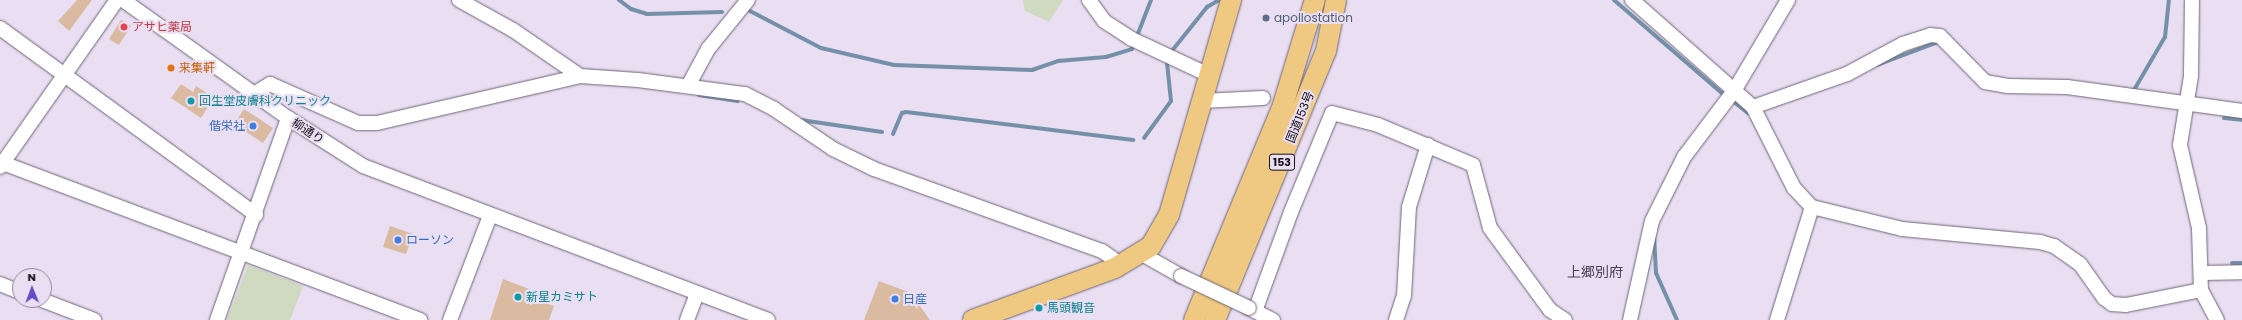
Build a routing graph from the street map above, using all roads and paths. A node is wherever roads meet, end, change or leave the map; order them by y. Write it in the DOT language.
graph roads {
  1 [pos="117,0"];
  2 [pos="123,0"];
  3 [pos="459,0"];
  4 [pos="748,0"];
  5 [pos="1231,0"];
  6 [pos="1316,0"];
  7 [pos="1336,0"];
  8 [pos="1632,0"];
  9 [pos="1788,0"];
  10 [pos="2192,0"];
  11 [pos="1096,10"];
  12 [pos="0,28"];
  13 [pos="66,74"];
  14 [pos="1209,75"];
  15 [pos="580,76"];
  16 [pos="688,86"];
  17 [pos="1734,91"];
  18 [pos="254,94"];
  19 [pos="1263,98"];
  20 [pos="1202,101"];
  21 [pos="2186,106"];
  22 [pos="1754,107"];
  23 [pos="2242,112"];
  24 [pos="288,118"];
  25 [pos="1428,145"];
  26 [pos="0,164"];
  27 [pos="1812,207"];
  28 [pos="256,215"];
  29 [pos="490,216"];
  30 [pos="1142,254"];
  31 [pos="242,255"];
  32 [pos="1115,268"];
  33 [pos="2242,272"];
  34 [pos="2203,273"];
  35 [pos="0,284"];
  36 [pos="12,289"];
  37 [pos="2201,290"];
  38 [pos="697,294"];
  39 [pos="52,304"];
  40 [pos="1252,309"];
  41 [pos="94,320"];
  42 [pos="217,320"];
  43 [pos="420,320"];
  44 [pos="450,320"];
  45 [pos="687,320"];
  46 [pos="768,320"];
  47 [pos="973,320"];
  48 [pos="1194,320"];
  49 [pos="1215,320"];
  50 [pos="1273,320"];
  51 [pos="1396,320"];
  52 [pos="1565,320"];
  53 [pos="1630,320"];
  54 [pos="1777,320"];
  55 [pos="2217,320"];
  1 -- 13 [label="street"];
  2 -- 18 [label="street, 柳通り"];
  3 -- 15 [label="street"];
  4 -- 16 [label="street"];
  5 -- 14 [label="highway"];
  6 -- 48 [label="highway, 国道153号 / 153"];
  7 -- 49 [label="highway, 国道153号 / 153"];
  8 -- 17 [label="street"];
  9 -- 17 [label="street"];
  10 -- 21 [label="street"];
  11 -- 14 [label="street"];
  12 -- 13 [label="street"];
  13 -- 26 [label="street"];
  13 -- 28 [label="street"];
  14 -- 20 [label="highway"];
  15 -- 16 [label="street"];
  15 -- 18 [label="street"];
  16 -- 32 [label="street"];
  17 -- 22 [label="street"];
  17 -- 53 [label="street"];
  18 -- 24 [label="street, 柳通り"];
  19 -- 20 [label="street"];
  20 -- 30 [label="highway"];
  21 -- 22 [label="street"];
  21 -- 23 [label="street"];
  21 -- 34 [label="street"];
  22 -- 27 [label="street"];
  24 -- 28 [label="street"];
  24 -- 29 [label="street, 柳通り"];
  25 -- 40 [label="street"];
  25 -- 51 [label="street"];
  25 -- 52 [label="street"];
  26 -- 31 [label="street"];
  27 -- 37 [label="street"];
  27 -- 54 [label="street"];
  28 -- 31 [label="street"];
  29 -- 38 [label="street, 柳通り"];
  29 -- 44 [label="street"];
  30 -- 32 [label="highway"];
  30 -- 40 [label="street, bridge"];
  31 -- 42 [label="street"];
  31 -- 43 [label="street"];
  32 -- 47 [label="highway"];
  33 -- 34 [label="street"];
  34 -- 37 [label="street"];
  35 -- 36 [label="street"];
  37 -- 55 [label="street"];
  38 -- 45 [label="street"];
  38 -- 46 [label="street, 柳通り"];
  39 -- 41 [label="street"];
  40 -- 50 [label="street"];
}
